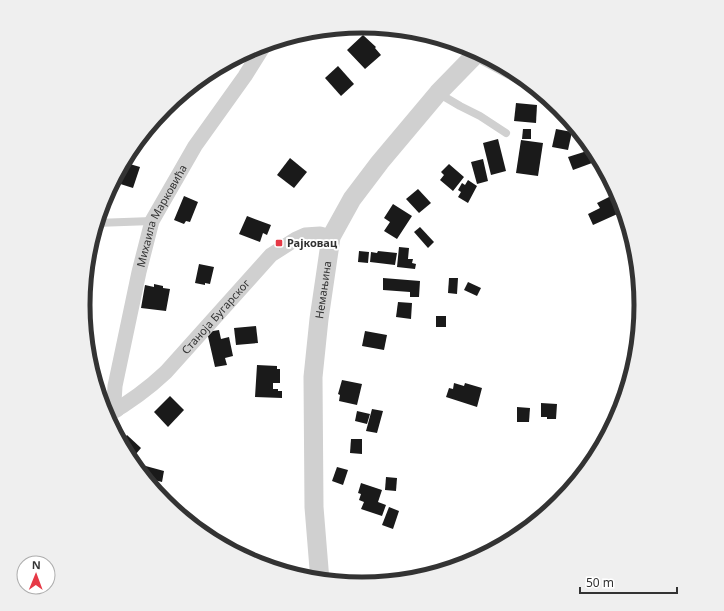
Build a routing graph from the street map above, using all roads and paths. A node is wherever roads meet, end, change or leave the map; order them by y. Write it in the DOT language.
graph roads {
  1 [pos="259,54"];
  2 [pos="474,57"];
  3 [pos="438,93"];
  4 [pos="506,133"];
  5 [pos="152,221"];
  6 [pos="103,223"];
  7 [pos="331,237"];
  8 [pos="111,413"];
  9 [pos="320,575"];
  1 -- 5 [label="street, Михаила Марковића"];
  2 -- 3 [label="street, Немањина"];
  3 -- 4 [label="lane"];
  3 -- 7 [label="street, Немањина"];
  5 -- 6 [label="lane"];
  5 -- 8 [label="street, Михаила Марковића"];
  7 -- 8 [label="street, Станоја Бугарског"];
  7 -- 9 [label="street, Немањина"];
}
